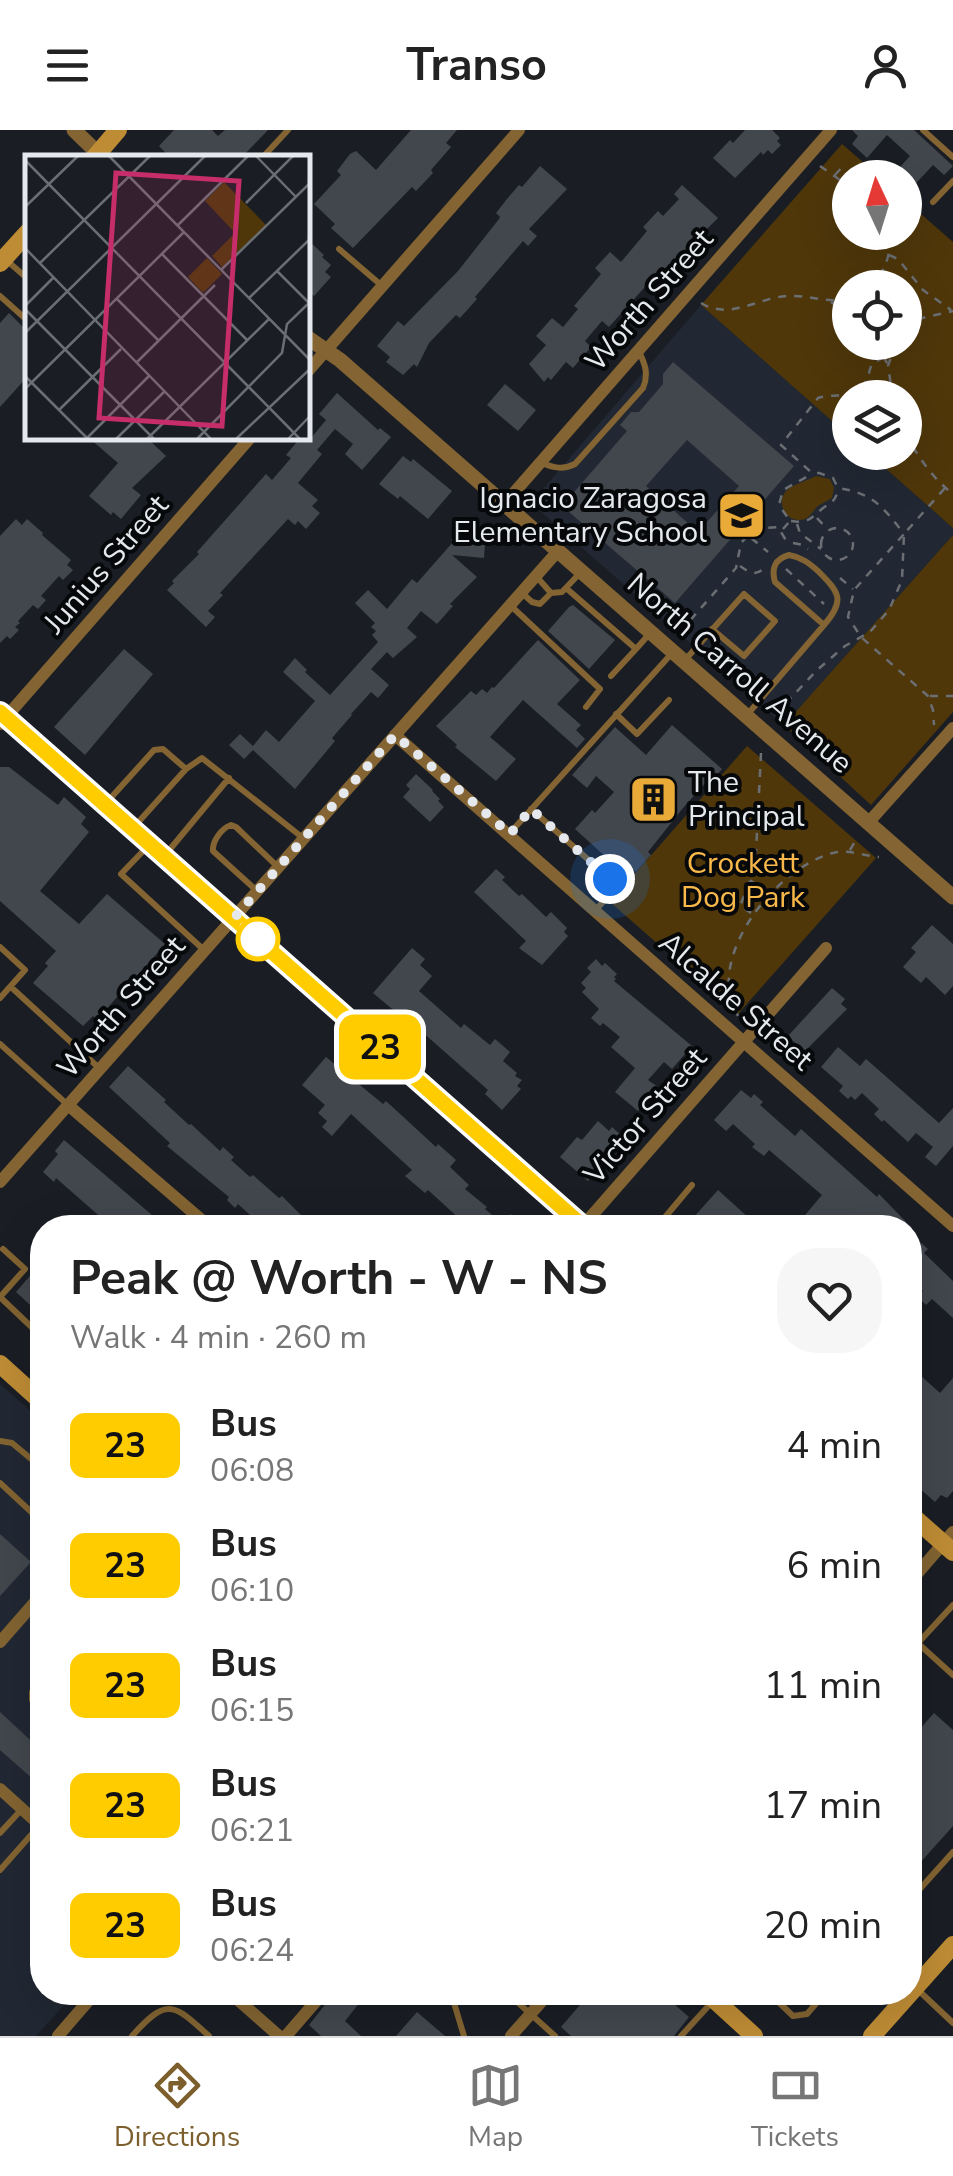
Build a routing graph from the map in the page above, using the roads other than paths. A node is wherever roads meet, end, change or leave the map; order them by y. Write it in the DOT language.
graph roads {
  1 [pos="74,130"];
  2 [pos="118,130"];
  3 [pos="288,130"];
  4 [pos="520,130"];
  5 [pos="831,130"];
  6 [pos="924,130"];
  7 [pos="97,155"];
  8 [pos="99,155"];
  9 [pos="265,155"];
  10 [pos="953,157"];
  11 [pos="953,180"];
  12 [pos="932,202"];
  13 [pos="25,235"];
  14 [pos="339,249"];
  15 [pos="2,260"];
  16 [pos="25,277"];
  17 [pos="381,285"];
  18 [pos="0,296"];
  19 [pos="25,318"];
  20 [pos="310,339"];
  21 [pos="326,350"];
  22 [pos="638,350"];
  23 [pos="310,369"];
  24 [pos="248,440"];
  25 [pos="540,463"];
  26 [pos="504,503"];
  27 [pos="558,551"];
  28 [pos="582,571"];
  29 [pos="536,576"];
  30 [pos="566,588"];
  31 [pos="521,592"];
  32 [pos="551,594"];
  33 [pos="510,605"];
  34 [pos="824,625"];
  35 [pos="712,630"];
  36 [pos="652,631"];
  37 [pos="636,649"];
  38 [pos="679,656"];
  39 [pos="611,676"];
  40 [pos="669,700"];
  41 [pos="586,707"];
  42 [pos="616,714"];
  43 [pos="747,716"];
  44 [pos="2,718"];
  45 [pos="953,728"];
  46 [pos="395,735"];
  47 [pos="186,768"];
  48 [pos="229,778"];
  49 [pos="105,804"];
  50 [pos="531,809"];
  51 [pos="868,822"];
  52 [pos="132,828"];
  53 [pos="510,834"];
  54 [pos="304,838"];
  55 [pos="157,850"];
  56 [pos="278,867"];
  57 [pos="257,891"];
  58 [pos="951,892"];
  59 [pos="596,911"];
  60 [pos="234,918"];
  61 [pos="0,947"];
  62 [pos="826,948"];
  63 [pos="204,950"];
  64 [pos="11,986"];
  65 [pos="0,998"];
  66 [pos="744,1042"];
  67 [pos="0,1044"];
  68 [pos="100,1069"];
  69 [pos="68,1105"];
  70 [pos="0,1182"];
  71 [pos="692,1186"];
  72 [pos="196,1215"];
  73 [pos="569,1215"];
  74 [pos="593,1215"];
  75 [pos="667,1215"];
  76 [pos="953,1226"];
  77 [pos="1,1249"];
  78 [pos="0,1297"];
  79 [pos="30,1326"];
  80 [pos="0,1364"];
  81 [pos="30,1391"];
  82 [pos="0,1441"];
  83 [pos="30,1458"];
  84 [pos="0,1484"];
  85 [pos="30,1511"];
  86 [pos="922,1523"];
  87 [pos="950,1543"];
  88 [pos="922,1570"];
  89 [pos="953,1605"];
  90 [pos="30,1608"];
  91 [pos="922,1639"];
  92 [pos="0,1642"];
  93 [pos="922,1647"];
  94 [pos="953,1675"];
  95 [pos="0,1790"];
  96 [pos="22,1809"];
  97 [pos="30,1815"];
  98 [pos="0,1833"];
  99 [pos="30,1838"];
  100 [pos="953,1852"];
  101 [pos="0,1870"];
  102 [pos="922,1887"];
  103 [pos="953,1944"];
  104 [pos="922,1979"];
  105 [pos="922,1994"];
  106 [pos="85,2005"];
  107 [pos="246,2005"];
  108 [pos="312,2005"];
  109 [pos="455,2005"];
  110 [pos="520,2005"];
  111 [pos="538,2005"];
  112 [pos="703,2005"];
  113 [pos="720,2005"];
  114 [pos="782,2005"];
  115 [pos="815,2005"];
  116 [pos="899,2005"];
  117 [pos="530,2014"];
  118 [pos="953,2023"];
  119 [pos="58,2036"];
  120 [pos="132,2036"];
  121 [pos="210,2036"];
  122 [pos="283,2036"];
  123 [pos="464,2036"];
  124 [pos="511,2036"];
  125 [pos="555,2036"];
  126 [pos="681,2036"];
  127 [pos="754,2036"];
  128 [pos="872,2036"];
  1 -- 7 [label="street"];
  2 -- 8 [label="main road"];
  3 -- 9 [label="lane"];
  4 -- 17 [label="street"];
  5 -- 22 [label="street, Worth Street"];
  6 -- 10 [label="lane"];
  11 -- 12 [label="lane"];
  13 -- 15 [label="main road"];
  14 -- 17 [label="lane"];
  15 -- 16 [label="lane"];
  17 -- 21 [label="street"];
  18 -- 19 [label="lane"];
  20 -- 21 [label="street, North Carroll Avenue"];
  21 -- 23 [label="street"];
  21 -- 26 [label="street, North Carroll Avenue"];
  22 -- 25 [label="street, Worth Street"];
  22 -- 25 [label="lane"];
  24 -- 44 [label="street, Junius Street"];
  25 -- 26 [label="street, Worth Street"];
  26 -- 27 [label="street, North Carroll Avenue"];
  27 -- 28 [label="street, North Carroll Avenue"];
  27 -- 29 [label="street, Worth Street"];
  28 -- 30 [label="lane"];
  28 -- 36 [label="street, North Carroll Avenue"];
  29 -- 31 [label="street, Worth Street"];
  29 -- 32 [label="lane"];
  30 -- 32 [label="lane"];
  30 -- 37 [label="lane"];
  31 -- 32 [label="lane"];
  31 -- 33 [label="street, Worth Street"];
  33 -- 41 [label="lane"];
  33 -- 46 [label="street, Worth Street"];
  34 -- 34 [label="lane"];
  34 -- 43 [label="lane"];
  35 -- 35 [label="lane"];
  35 -- 38 [label="lane"];
  36 -- 37 [label="lane"];
  36 -- 38 [label="street, North Carroll Avenue"];
  37 -- 39 [label="lane"];
  38 -- 42 [label="lane"];
  38 -- 43 [label="street, North Carroll Avenue"];
  40 -- 42 [label="lane"];
  42 -- 50 [label="lane"];
  43 -- 51 [label="street, North Carroll Avenue"];
  44 -- 49 [label="main road"];
  45 -- 51 [label="street"];
  46 -- 53 [label="street, Alcalde Street"];
  46 -- 54 [label="street, Worth Street"];
  47 -- 48 [label="lane"];
  47 -- 49 [label="lane"];
  47 -- 52 [label="lane"];
  48 -- 54 [label="lane"];
  48 -- 55 [label="lane"];
  49 -- 52 [label="main road"];
  50 -- 53 [label="lane"];
  50 -- 59 [label="lane"];
  51 -- 58 [label="street, North Carroll Avenue"];
  52 -- 55 [label="main road"];
  53 -- 59 [label="street, Alcalde Street"];
  54 -- 56 [label="street, Worth Street"];
  55 -- 60 [label="main road"];
  55 -- 63 [label="lane"];
  56 -- 57 [label="street, Worth Street"];
  56 -- 57 [label="lane"];
  57 -- 60 [label="street, Worth Street"];
  59 -- 66 [label="street, Alcalde Street"];
  60 -- 63 [label="street, Worth Street"];
  60 -- 73 [label="main road"];
  61 -- 64 [label="lane"];
  62 -- 66 [label="street, Victor Street"];
  63 -- 68 [label="street, Worth Street"];
  64 -- 65 [label="lane"];
  64 -- 68 [label="lane"];
  66 -- 74 [label="street, Victor Street"];
  66 -- 76 [label="street, Alcalde Street"];
  67 -- 69 [label="lane"];
  68 -- 69 [label="street, Worth Street"];
  69 -- 70 [label="street, Worth Street"];
  69 -- 72 [label="street"];
  71 -- 75 [label="lane"];
  77 -- 78 [label="lane"];
  78 -- 79 [label="lane"];
  80 -- 81 [label="main road"];
  82 -- 83 [label="lane"];
  84 -- 85 [label="lane"];
  86 -- 87 [label="main road"];
  87 -- 88 [label="street"];
  89 -- 91 [label="lane"];
  90 -- 92 [label="street"];
  93 -- 94 [label="lane"];
  95 -- 96 [label="street"];
  96 -- 97 [label="street"];
  96 -- 98 [label="lane"];
  99 -- 101 [label="lane"];
  100 -- 102 [label="lane"];
  103 -- 104 [label="main road"];
  105 -- 118 [label="lane"];
  106 -- 119 [label="street"];
  107 -- 122 [label="street"];
  108 -- 122 [label="street"];
  109 -- 123 [label="lane"];
  110 -- 117 [label="lane"];
  111 -- 117 [label="street"];
  112 -- 126 [label="lane"];
  113 -- 127 [label="main road"];
  114 -- 115 [label="lane"];
  116 -- 128 [label="main road"];
  117 -- 124 [label="street"];
  117 -- 125 [label="lane"];
  120 -- 121 [label="lane"];
}
